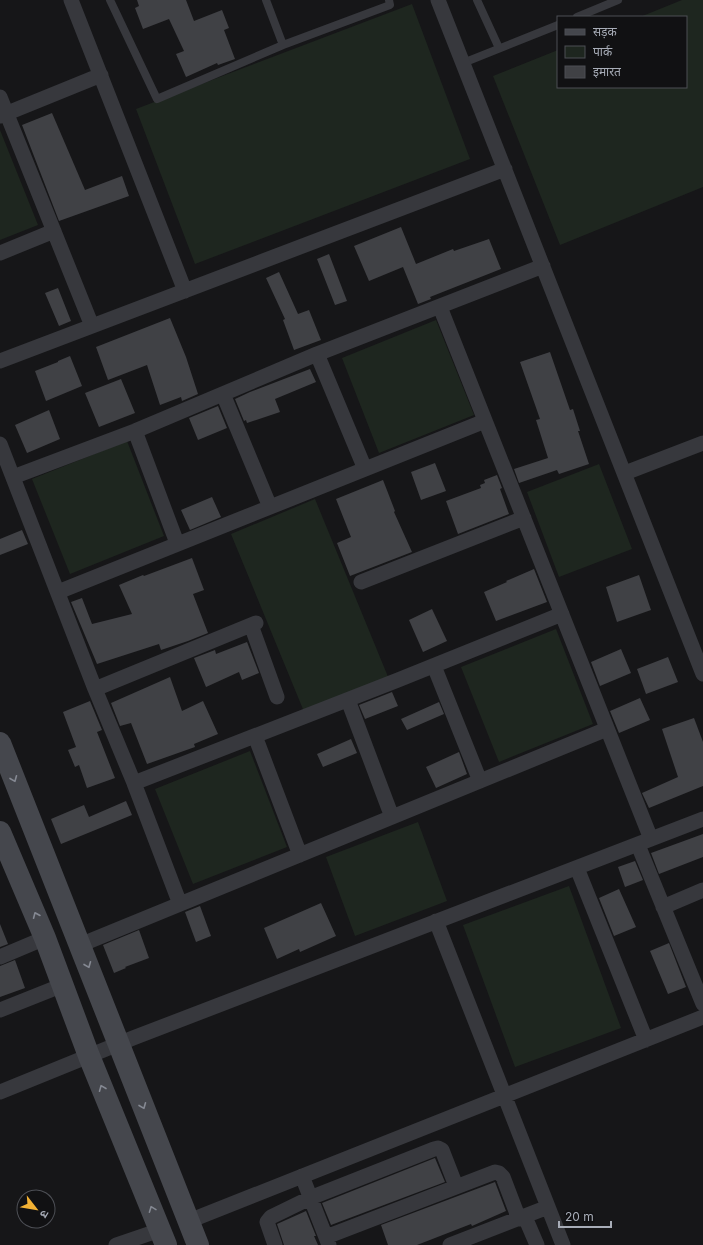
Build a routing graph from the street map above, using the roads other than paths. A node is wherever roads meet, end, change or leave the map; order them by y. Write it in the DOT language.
graph roads {
  1 [pos="71,0"];
  2 [pos="110,0"];
  3 [pos="266,0"];
  4 [pos="389,0"];
  5 [pos="438,0"];
  6 [pos="477,0"];
  7 [pos="618,0"];
  8 [pos="579,16"];
  9 [pos="557,25"];
  10 [pos="283,45"];
  11 [pos="499,48"];
  12 [pos="463,63"];
  13 [pos="101,75"];
  14 [pos="0,97"];
  15 [pos="3,115"];
  16 [pos="505,169"];
  17 [pos="54,231"];
  18 [pos="0,253"];
  19 [pos="543,266"];
  20 [pos="185,290"];
  21 [pos="440,306"];
  22 [pos="92,326"];
  23 [pos="317,354"];
  24 [pos="0,361"];
  25 [pos="223,394"];
  26 [pos="485,421"];
  27 [pos="135,431"];
  28 [pos="703,442"];
  29 [pos="0,444"];
  30 [pos="365,469"];
  31 [pos="625,473"];
  32 [pos="13,477"];
  33 [pos="270,507"];
  34 [pos="524,518"];
  35 [pos="178,543"];
  36 [pos="361,582"];
  37 [pos="58,592"];
  38 [pos="562,614"];
  39 [pos="434,666"];
  40 [pos="703,674"];
  41 [pos="95,689"];
  42 [pos="278,697"];
  43 [pos="348,700"];
  44 [pos="607,729"];
  45 [pos="255,736"];
  46 [pos="0,743"];
  47 [pos="480,781"];
  48 [pos="134,783"];
  49 [pos="392,817"];
  50 [pos="703,819"];
  51 [pos="0,832"];
  52 [pos="644,842"];
  53 [pos="300,855"];
  54 [pos="577,868"];
  55 [pos="703,890"];
  56 [pos="180,904"];
  57 [pos="663,907"];
  58 [pos="436,921"];
  59 [pos="45,938"];
  60 [pos="80,945"];
  61 [pos="0,957"];
  62 [pos="63,985"];
  63 [pos="703,1004"];
  64 [pos="0,1010"];
  65 [pos="703,1017"];
  66 [pos="646,1040"];
  67 [pos="119,1044"];
  68 [pos="89,1056"];
  69 [pos="0,1092"];
  70 [pos="505,1096"];
  71 [pos="302,1176"];
  72 [pos="456,1186"];
  73 [pos="310,1198"];
  74 [pos="548,1207"];
  75 [pos="522,1218"];
  76 [pos="189,1221"];
  77 [pos="163,1237"];
  78 [pos="487,1238"];
  79 [pos="327,1241"];
  80 [pos="116,1245"];
  81 [pos="198,1245"];
  82 [pos="275,1245"];
  83 [pos="450,1245"];
  84 [pos="537,1245"];
  85 [pos="563,1245"];
  1 -- 13 [label="street"];
  2 -- 10 [label="lane"];
  3 -- 10 [label="lane"];
  4 -- 10 [label="lane"];
  5 -- 12 [label="street"];
  6 -- 11 [label="lane"];
  7 -- 8 [label="lane"];
  9 -- 11 [label="lane"];
  11 -- 12 [label="lane"];
  12 -- 16 [label="street"];
  13 -- 15 [label="street"];
  13 -- 20 [label="street"];
  14 -- 15 [label="street"];
  15 -- 17 [label="street"];
  16 -- 19 [label="street"];
  16 -- 20 [label="street"];
  17 -- 18 [label="street"];
  17 -- 22 [label="street"];
  19 -- 21 [label="street"];
  19 -- 31 [label="street"];
  20 -- 22 [label="street"];
  21 -- 23 [label="street"];
  21 -- 26 [label="street"];
  22 -- 24 [label="street"];
  23 -- 25 [label="street"];
  23 -- 30 [label="street"];
  25 -- 27 [label="street"];
  25 -- 33 [label="street"];
  26 -- 30 [label="street"];
  26 -- 34 [label="street"];
  27 -- 32 [label="street"];
  27 -- 35 [label="street"];
  28 -- 31 [label="street"];
  29 -- 32 [label="street"];
  30 -- 33 [label="street"];
  31 -- 40 [label="street"];
  32 -- 37 [label="street"];
  33 -- 35 [label="street"];
  34 -- 36 [label="street"];
  34 -- 38 [label="street"];
  35 -- 37 [label="street"];
  37 -- 41 [label="street"];
  38 -- 39 [label="street"];
  38 -- 44 [label="street"];
  39 -- 43 [label="street"];
  39 -- 47 [label="street"];
  41 -- 42 [label="street"];
  41 -- 48 [label="street"];
  43 -- 45 [label="street"];
  43 -- 49 [label="street"];
  44 -- 47 [label="street"];
  44 -- 52 [label="street"];
  45 -- 48 [label="street"];
  45 -- 53 [label="street"];
  46 -- 60 [label="street, one-way"];
  47 -- 49 [label="street"];
  48 -- 56 [label="street"];
  49 -- 53 [label="street"];
  50 -- 52 [label="street"];
  59 -- 51 [label="street, one-way"];
  52 -- 54 [label="street"];
  52 -- 57 [label="street"];
  53 -- 56 [label="street"];
  54 -- 58 [label="street"];
  54 -- 66 [label="street"];
  55 -- 57 [label="street"];
  56 -- 60 [label="street"];
  57 -- 63 [label="street"];
  58 -- 67 [label="street"];
  58 -- 70 [label="street"];
  59 -- 61 [label="street"];
  59 -- 62 [label="street"];
  60 -- 67 [label="street, one-way"];
  62 -- 64 [label="street"];
  62 -- 68 [label="street"];
  65 -- 66 [label="street"];
  66 -- 70 [label="street"];
  67 -- 68 [label="street"];
  67 -- 76 [label="street, one-way"];
  68 -- 69 [label="street"];
  77 -- 68 [label="street, one-way"];
  70 -- 71 [label="street"];
  70 -- 74 [label="street"];
  71 -- 73 [label="street"];
  71 -- 76 [label="street"];
  72 -- 73 [label="street"];
  72 -- 75 [label="street"];
  72 -- 79 [label="street"];
  73 -- 79 [label="street"];
  73 -- 82 [label="street"];
  74 -- 75 [label="street"];
  74 -- 85 [label="street"];
  75 -- 78 [label="street"];
  75 -- 84 [label="street"];
  76 -- 81 [label="street"];
  77 -- 80 [label="street"];
  78 -- 83 [label="street"];
}
